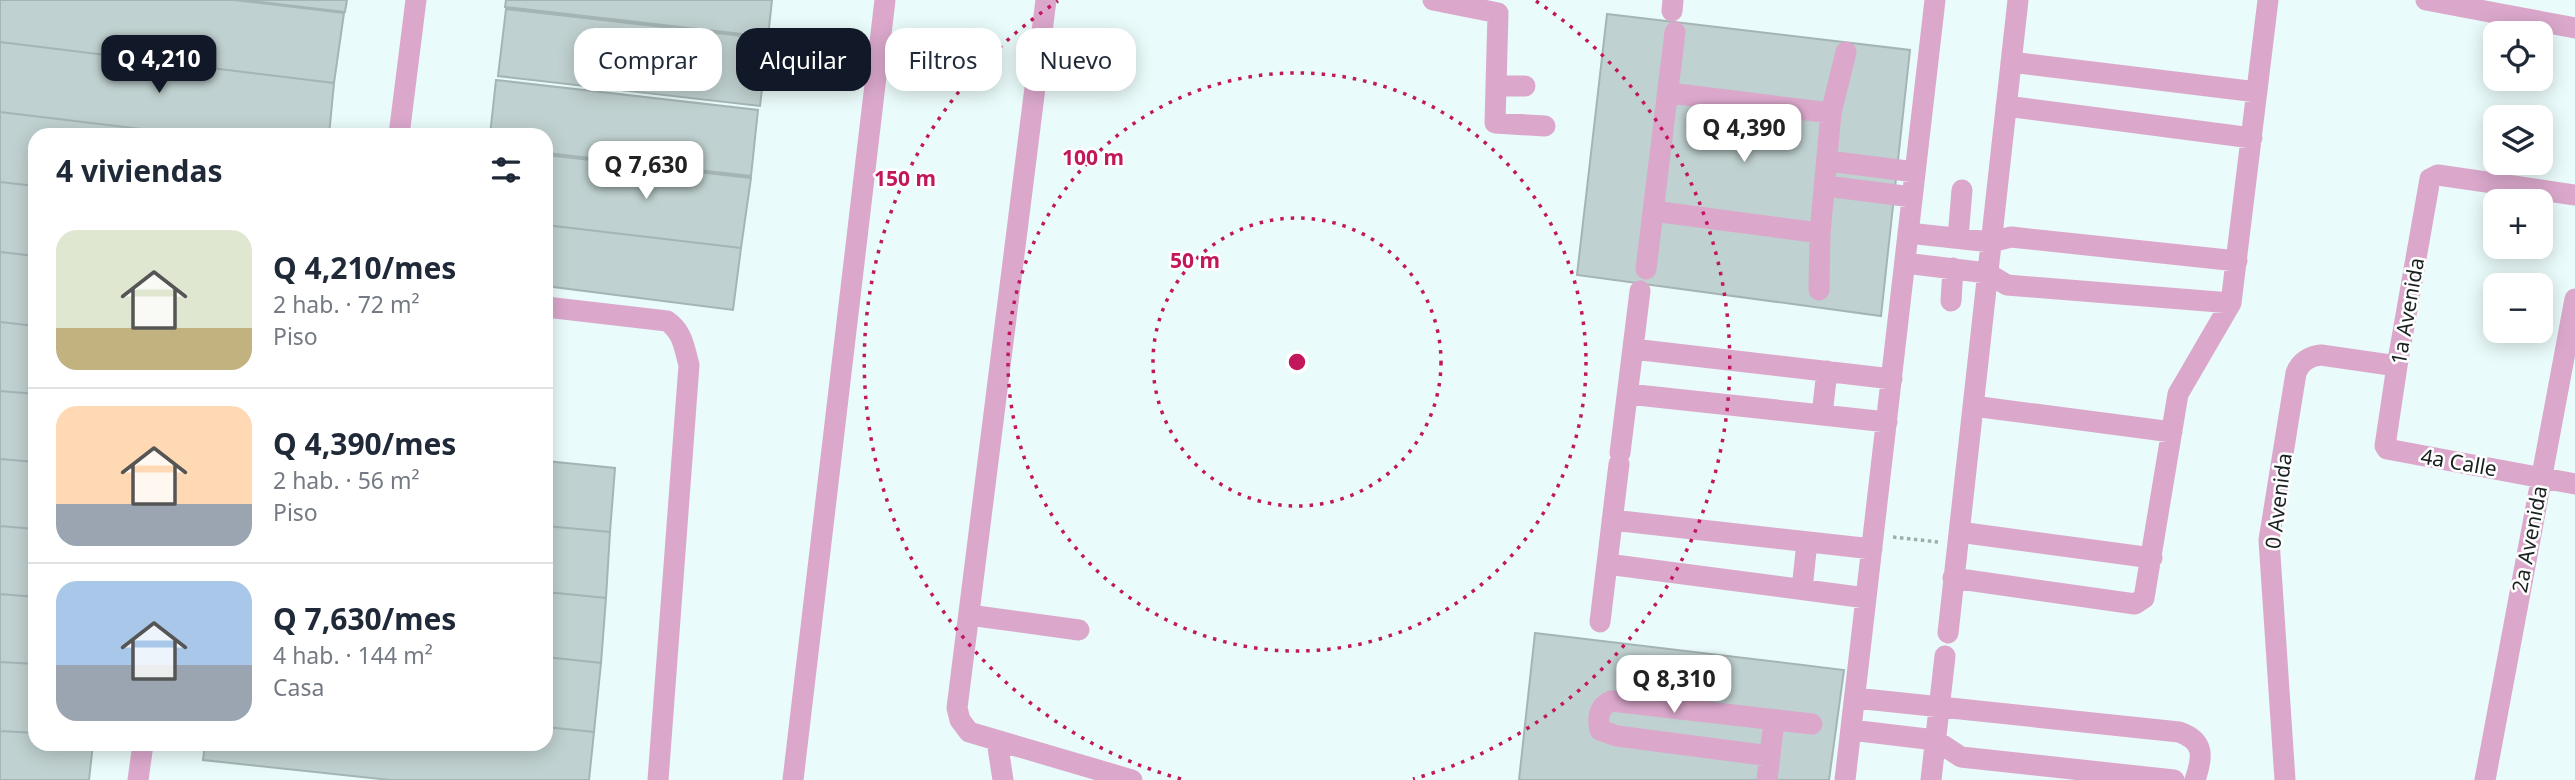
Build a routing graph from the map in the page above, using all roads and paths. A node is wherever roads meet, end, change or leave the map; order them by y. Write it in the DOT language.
graph roads {
  1 [pos="415,0"];
  2 [pos="886,0"];
  3 [pos="1046,0"];
  4 [pos="1433,0"];
  5 [pos="1935,0"];
  6 [pos="2018,0"];
  7 [pos="2269,0"];
  8 [pos="2426,0"];
  9 [pos="1674,14"];
  10 [pos="2575,28"];
  11 [pos="1846,52"];
  12 [pos="2011,62"];
  13 [pos="1496,86"];
  14 [pos="1525,86"];
  15 [pos="2257,92"];
  16 [pos="1669,93"];
  17 [pos="2006,106"];
  18 [pos="1831,113"];
  19 [pos="1545,126"];
  20 [pos="400,128"];
  21 [pos="2252,138"];
  22 [pos="1828,161"];
  23 [pos="1915,173"];
  24 [pos="1826,186"];
  25 [pos="1962,190"];
  26 [pos="2575,195"];
  27 [pos="1912,197"];
  28 [pos="1653,211"];
  29 [pos="1819,233"];
  30 [pos="1908,233"];
  31 [pos="1958,238"];
  32 [pos="1991,242"];
  33 [pos="2237,261"];
  34 [pos="1905,263"];
  35 [pos="1953,268"];
  36 [pos="1646,269"];
  37 [pos="1987,273"];
  38 [pos="1819,290"];
  39 [pos="1640,291"];
  40 [pos="2575,299"];
  41 [pos="1951,301"];
  42 [pos="2231,303"];
  43 [pos="553,308"];
  44 [pos="1633,349"];
  45 [pos="2397,366"];
  46 [pos="1827,371"];
  47 [pos="1892,379"];
  48 [pos="1628,394"];
  49 [pos="1972,407"];
  50 [pos="1822,415"];
  51 [pos="1887,422"];
  52 [pos="2172,432"];
  53 [pos="2385,448"];
  54 [pos="2541,477"];
  55 [pos="2575,484"];
  56 [pos="1612,520"];
  57 [pos="1958,538"];
  58 [pos="1873,541"];
  59 [pos="1807,542"];
  60 [pos="2152,558"];
  61 [pos="1607,564"];
  62 [pos="1953,578"];
  63 [pos="1802,589"];
  64 [pos="1866,598"];
  65 [pos="969,615"];
  66 [pos="1600,622"];
  67 [pos="1079,630"];
  68 [pos="1948,632"];
  69 [pos="1945,656"];
  70 [pos="1855,698"];
  71 [pos="1939,708"];
  72 [pos="1774,721"];
  73 [pos="1812,724"];
  74 [pos="1851,730"];
  75 [pos="1935,740"];
  76 [pos="997,741"];
  77 [pos="142,751"];
  78 [pos="1770,756"];
  79 [pos="138,780"];
  80 [pos="658,780"];
  81 [pos="793,780"];
  82 [pos="1003,780"];
  83 [pos="1132,780"];
  84 [pos="1767,780"];
  85 [pos="1845,780"];
  86 [pos="1931,780"];
  87 [pos="2174,780"];
  88 [pos="2195,780"];
  89 [pos="2285,780"];
  90 [pos="2485,780"];
  1 -- 20 [label="street"];
  2 -- 81 [label="street"];
  3 -- 65 [label="street"];
  4 -- 13 [label="street"];
  5 -- 23 [label="street"];
  6 -- 12 [label="street"];
  7 -- 15 [label="street"];
  8 -- 10 [label="street"];
  9 -- 16 [label="street"];
  11 -- 18 [label="street"];
  12 -- 15 [label="street"];
  12 -- 17 [label="street"];
  13 -- 14 [label="street"];
  13 -- 19 [label="street"];
  15 -- 21 [label="street"];
  16 -- 18 [label="street"];
  16 -- 28 [label="street"];
  17 -- 21 [label="street"];
  17 -- 32 [label="street"];
  18 -- 22 [label="street"];
  21 -- 33 [label="street"];
  22 -- 23 [label="street"];
  22 -- 24 [label="street"];
  23 -- 27 [label="street"];
  24 -- 27 [label="street"];
  24 -- 29 [label="street"];
  25 -- 31 [label="street"];
  26 -- 45 [label="street, 1a Avenida"];
  27 -- 30 [label="street"];
  28 -- 29 [label="street"];
  28 -- 36 [label="street"];
  29 -- 38 [label="street"];
  30 -- 31 [label="street"];
  30 -- 34 [label="street"];
  31 -- 32 [label="street"];
  32 -- 33 [label="street"];
  32 -- 37 [label="street"];
  33 -- 42 [label="street"];
  34 -- 35 [label="street"];
  34 -- 47 [label="street"];
  35 -- 37 [label="street"];
  35 -- 41 [label="street"];
  37 -- 42 [label="street"];
  37 -- 49 [label="street"];
  39 -- 44 [label="street"];
  40 -- 54 [label="street, 2a Avenida"];
  42 -- 52 [label="street"];
  43 -- 80 [label="street"];
  44 -- 46 [label="street"];
  44 -- 48 [label="street"];
  45 -- 53 [label="street, 1a Avenida"];
  45 -- 89 [label="street, 0 Avenida"];
  46 -- 47 [label="street"];
  46 -- 50 [label="street"];
  47 -- 51 [label="street"];
  48 -- 50 [label="street"];
  48 -- 56 [label="street"];
  49 -- 52 [label="street"];
  49 -- 57 [label="street"];
  50 -- 51 [label="street"];
  51 -- 58 [label="street"];
  52 -- 60 [label="street"];
  53 -- 54 [label="street, 4a Calle"];
  54 -- 55 [label="street, 4a Calle"];
  54 -- 90 [label="street, 2a Avenida"];
  56 -- 59 [label="street"];
  56 -- 61 [label="street"];
  57 -- 58 [label="path"];
  57 -- 60 [label="street"];
  57 -- 62 [label="street"];
  58 -- 59 [label="street"];
  58 -- 64 [label="street"];
  59 -- 63 [label="street"];
  60 -- 62 [label="street"];
  61 -- 63 [label="street"];
  61 -- 66 [label="street"];
  62 -- 68 [label="street"];
  63 -- 64 [label="street"];
  64 -- 70 [label="street"];
  65 -- 67 [label="street"];
  65 -- 76 [label="street"];
  69 -- 71 [label="street"];
  70 -- 71 [label="street"];
  70 -- 74 [label="street"];
  71 -- 75 [label="street"];
  71 -- 88 [label="street"];
  72 -- 73 [label="street"];
  72 -- 78 [label="street"];
  72 -- 78 [label="street"];
  74 -- 75 [label="street"];
  74 -- 85 [label="street"];
  75 -- 86 [label="street"];
  75 -- 87 [label="street"];
  76 -- 82 [label="street"];
  76 -- 83 [label="street"];
  77 -- 79 [label="street"];
  78 -- 84 [label="street"];
}
